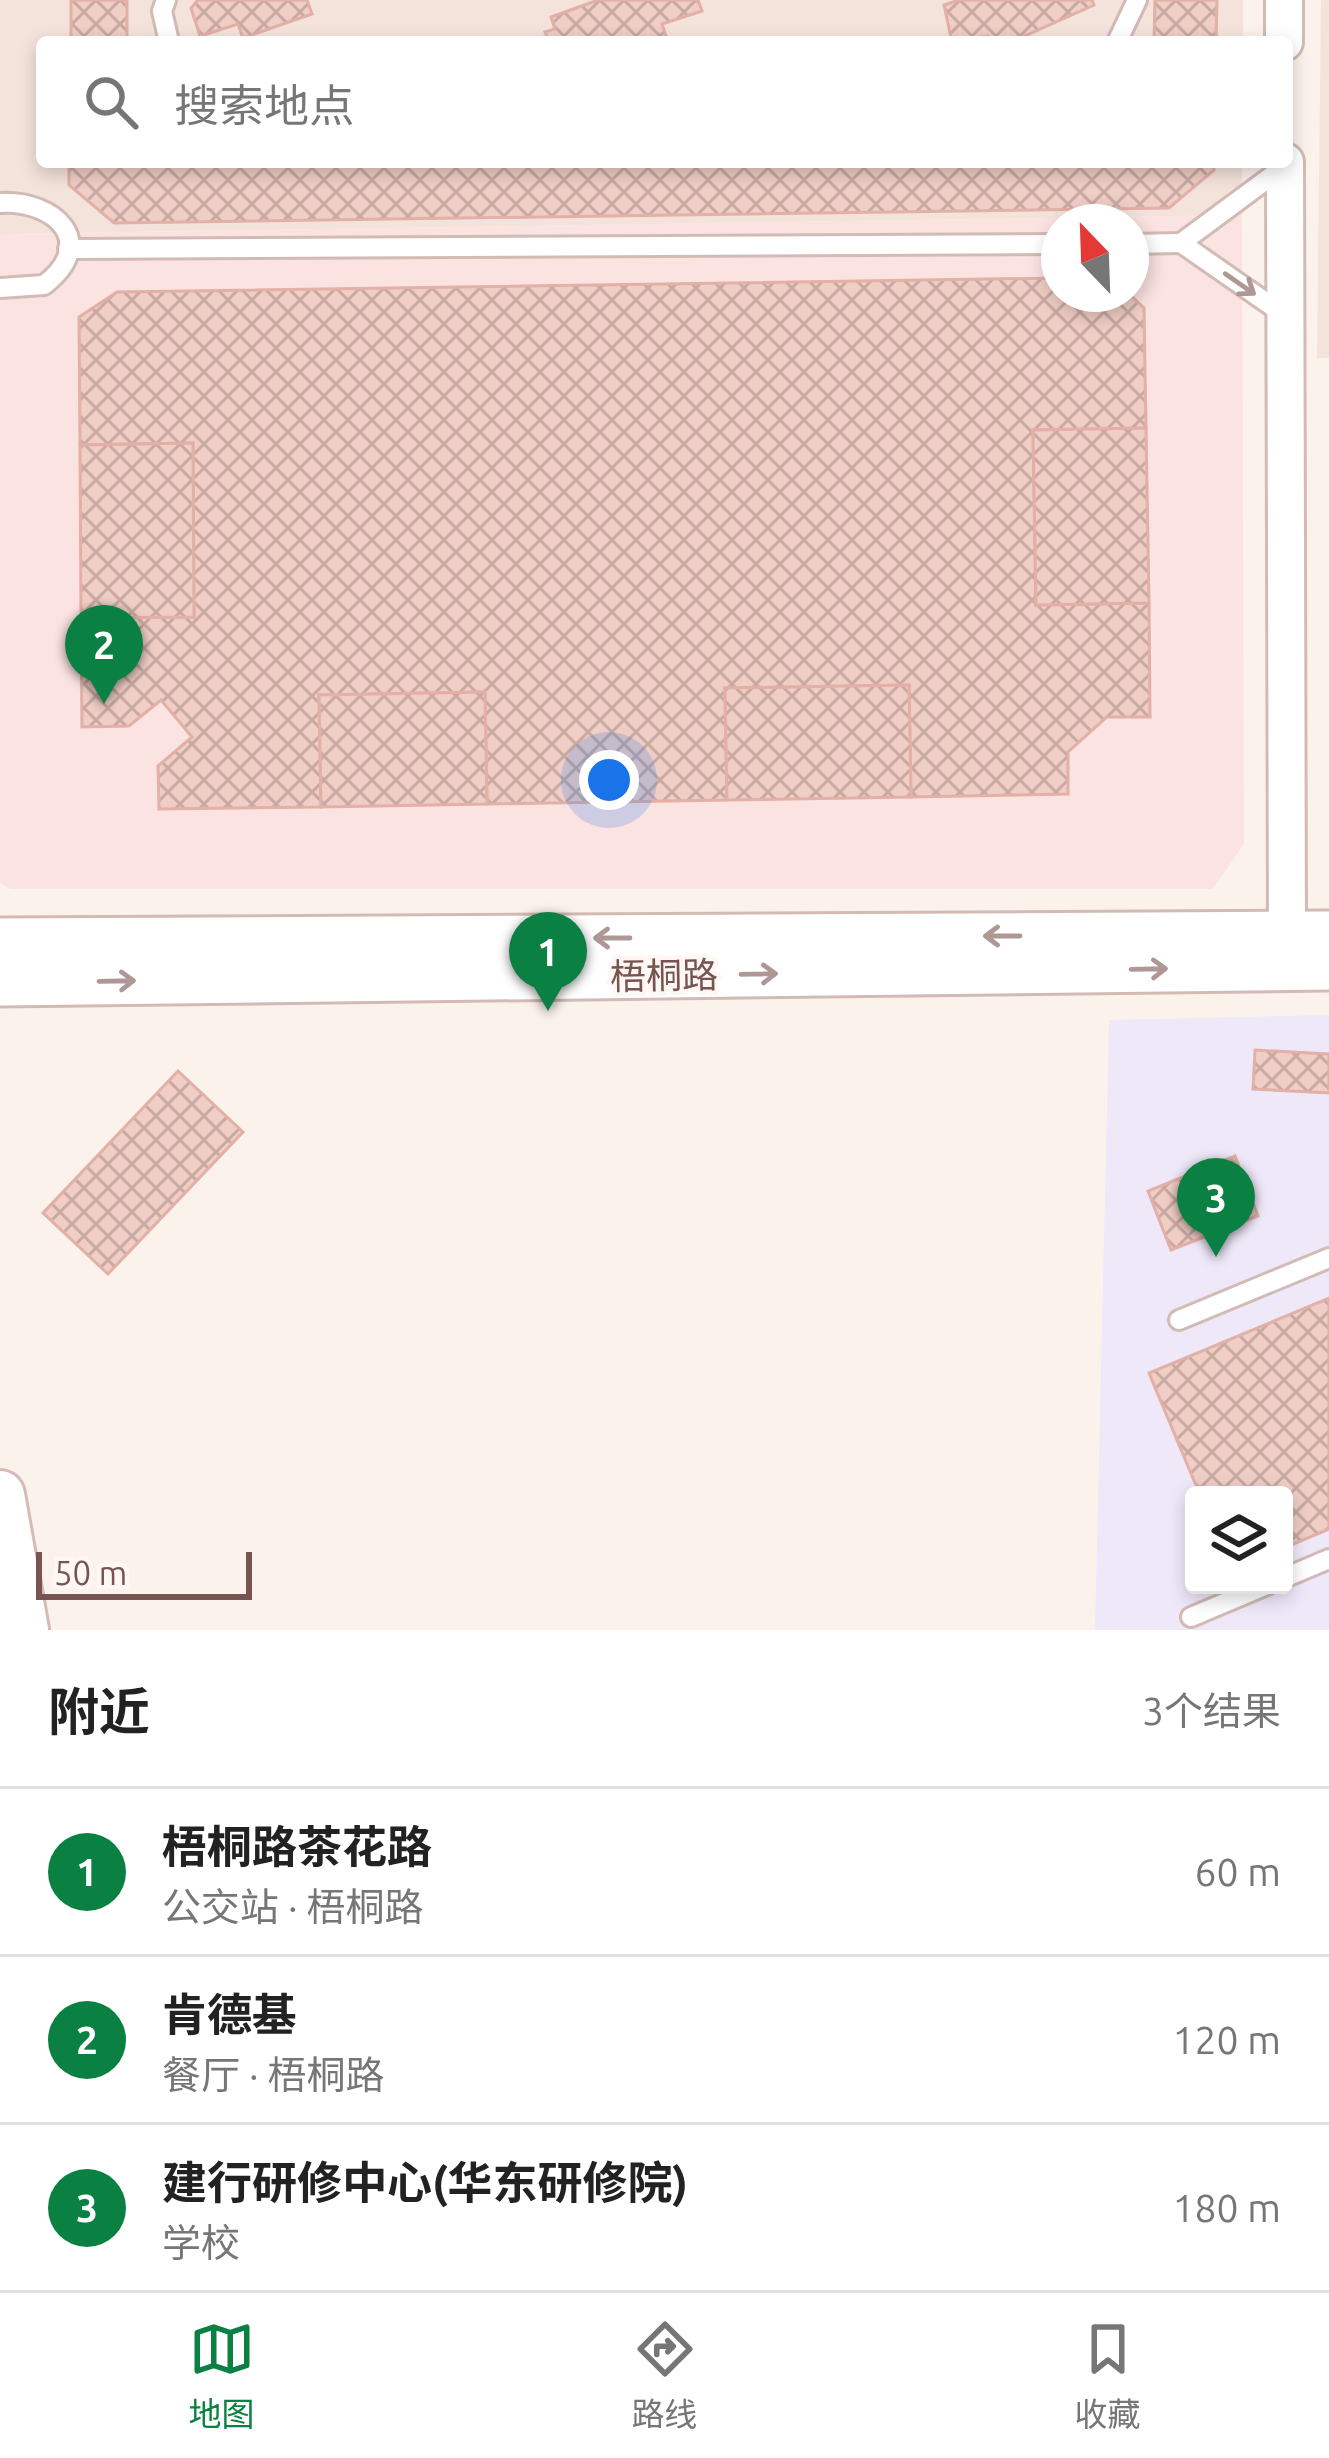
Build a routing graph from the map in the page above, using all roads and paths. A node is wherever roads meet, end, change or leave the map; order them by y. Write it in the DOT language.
graph roads {
  1 [pos="166,0"];
  2 [pos="1137,0"];
  3 [pos="1284,0"];
  4 [pos="168,36"];
  5 [pos="1120,36"];
  6 [pos="1285,36"];
  7 [pos="1280,168"];
  8 [pos="1285,168"];
  9 [pos="0,202"];
  10 [pos="1181,243"];
  11 [pos="1041,244"];
  12 [pos="1149,244"];
  13 [pos="68,248"];
  14 [pos="0,289"];
  15 [pos="1286,316"];
  16 [pos="1308,934"];
  17 [pos="0,941"];
  18 [pos="1329,967"];
  19 [pos="0,983"];
  20 [pos="1329,1258"];
  21 [pos="1179,1320"];
  22 [pos="0,1495"];
  23 [pos="1329,1559"];
  24 [pos="1293,1574"];
  25 [pos="1246,1594"];
  26 [pos="1190,1617"];
  27 [pos="24,1630"];
  1 -- 4 [label="lane"];
  2 -- 5 [label="lane"];
  3 -- 6 [label="street"];
  7 -- 10 [label="lane"];
  8 -- 15 [label="street"];
  9 -- 13 [label="lane"];
  10 -- 12 [label="lane"];
  10 -- 15 [label="lane, one-way"];
  11 -- 13 [label="lane"];
  13 -- 14 [label="lane"];
  15 -- 16 [label="street"];
  16 -- 17 [label="street, 梧桐路, one-way"];
  19 -- 18 [label="street, 梧桐路, one-way"];
  20 -- 21 [label="lane"];
  22 -- 27 [label="main road"];
  23 -- 24 [label="lane"];
  25 -- 26 [label="lane"];
}
